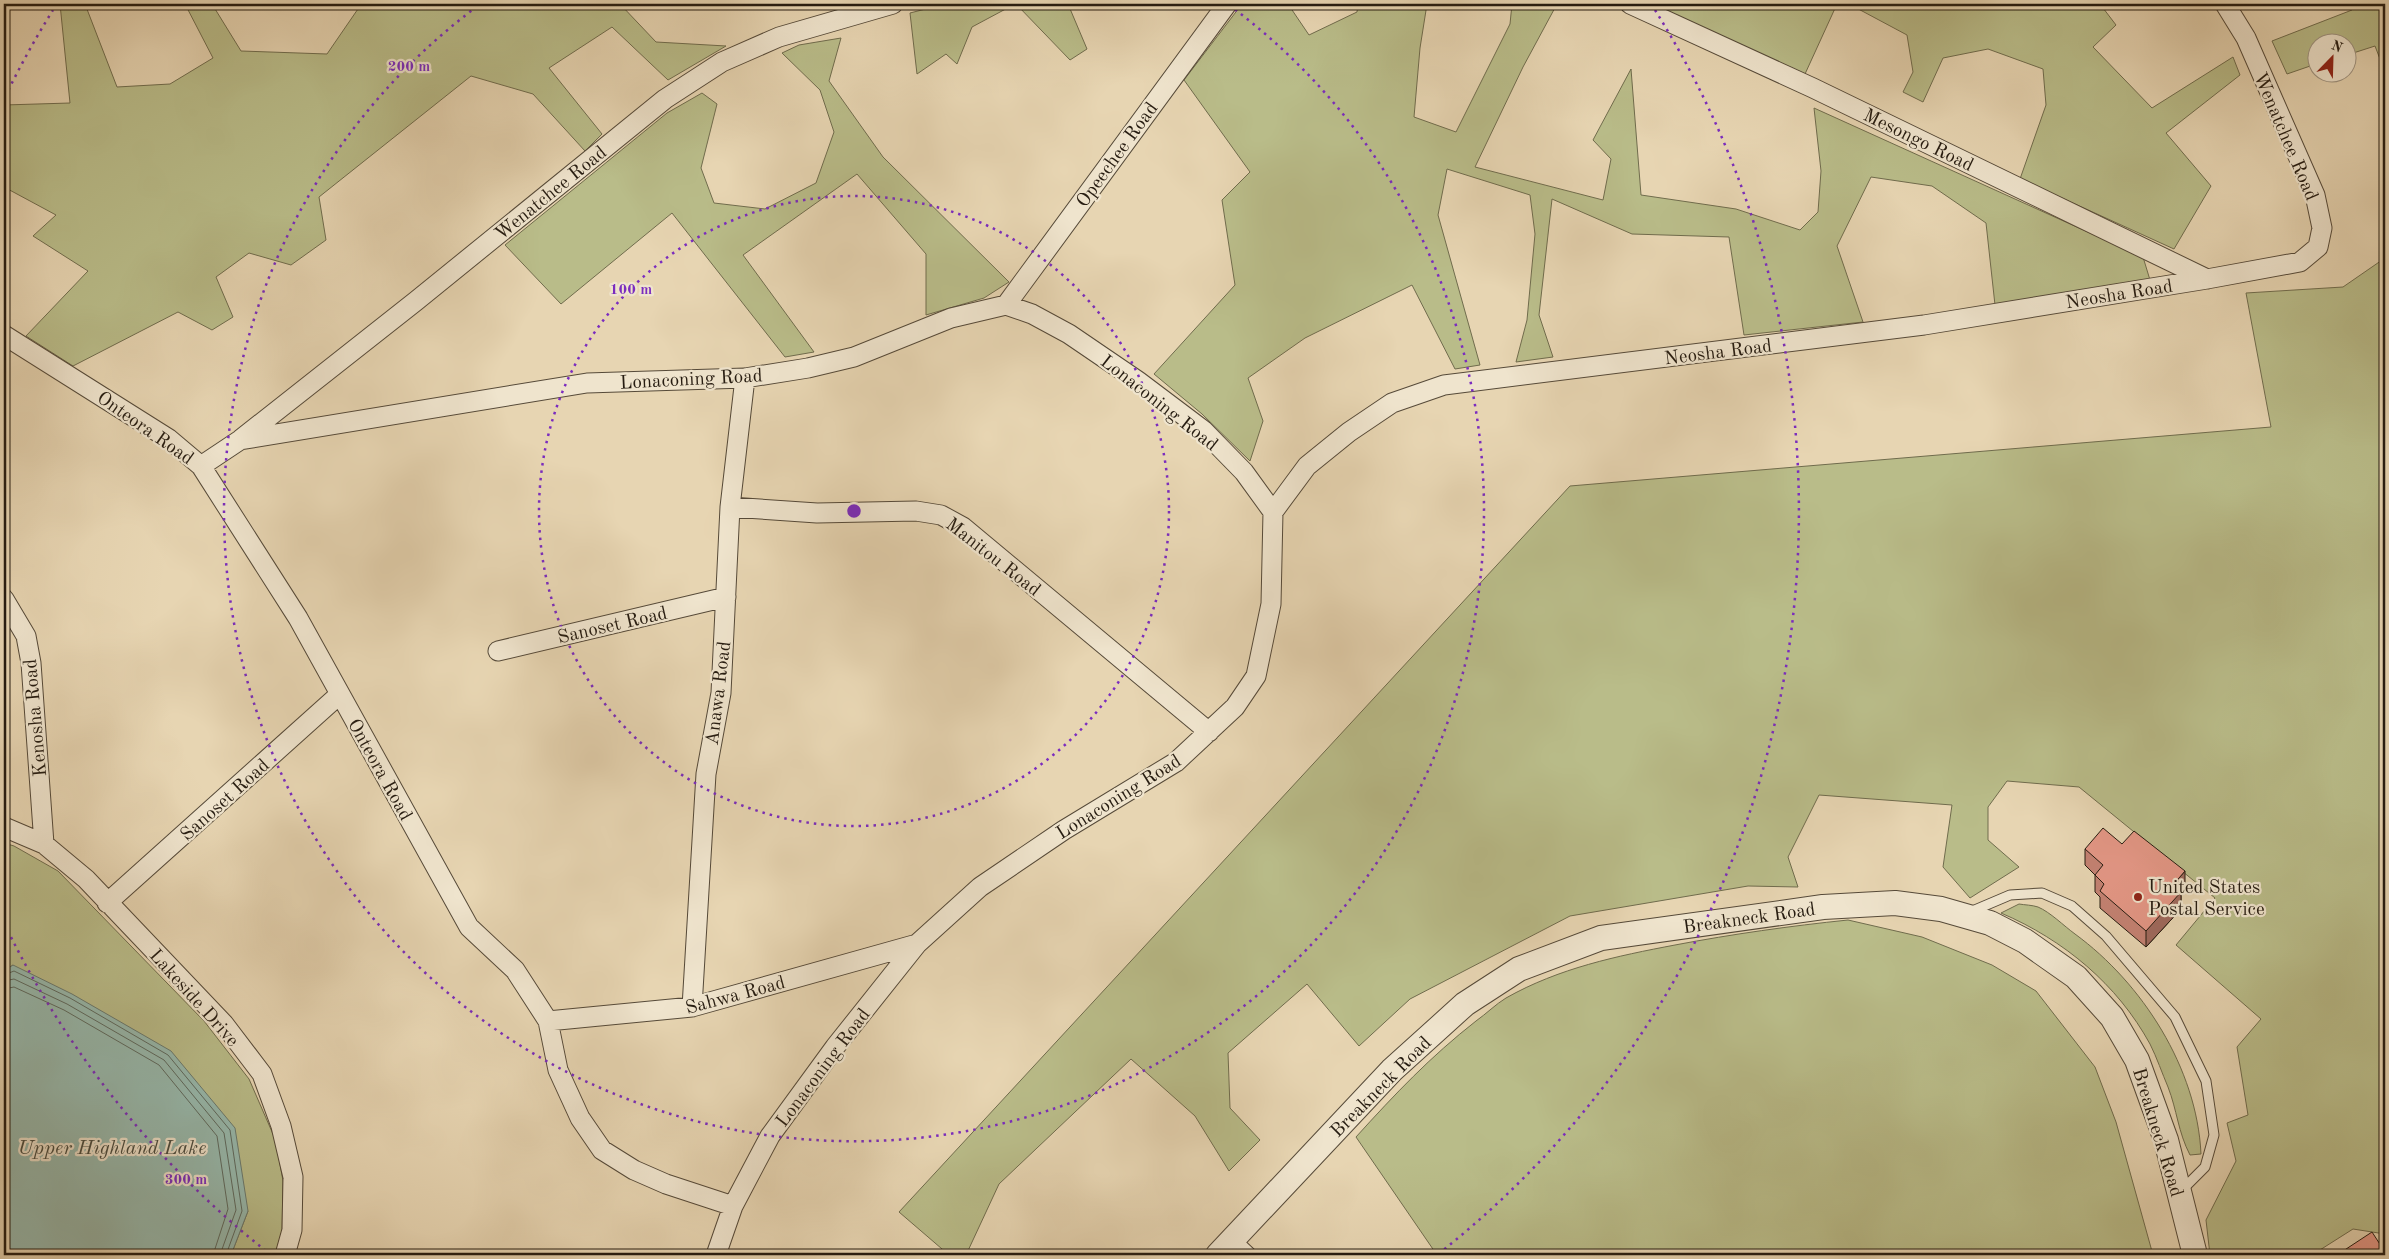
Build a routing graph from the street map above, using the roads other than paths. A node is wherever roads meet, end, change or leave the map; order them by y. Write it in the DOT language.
graph roads {
  1 [pos="893,4"];
  2 [pos="1227,4"];
  3 [pos="1630,4"];
  4 [pos="2224,4"];
  5 [pos="2207,279"];
  6 [pos="1006,304"];
  7 [pos="4,335"];
  8 [pos="745,378"];
  9 [pos="240,440"];
  10 [pos="201,466"];
  11 [pos="730,507"];
  12 [pos="1273,512"];
  13 [pos="726,597"];
  14 [pos="4,599"];
  15 [pos="498,651"];
  16 [pos="340,694"];
  17 [pos="1209,732"];
  18 [pos="4,828"];
  19 [pos="44,844"];
  20 [pos="107,903"];
  21 [pos="1963,916"];
  22 [pos="918,944"];
  23 [pos="692,1008"];
  24 [pos="548,1021"];
  25 [pos="2178,1193"];
  26 [pos="732,1206"];
  27 [pos="1235,1238"];
  28 [pos="2364,1243"];
  29 [pos="2385,1248"];
  30 [pos="285,1255"];
  31 [pos="716,1255"];
  32 [pos="1218,1255"];
  33 [pos="1253,1255"];
  34 [pos="2195,1255"];
  1 -- 9 [label="street, Wenatchee Road"];
  2 -- 6 [label="street, Opeechee Road"];
  3 -- 5 [label="street, Mesongo Road"];
  4 -- 5 [label="street, Wenatchee Road"];
  5 -- 12 [label="street, Neosha Road"];
  6 -- 8 [label="street, Lonaconing Road"];
  6 -- 12 [label="street, Lonaconing Road"];
  7 -- 10 [label="street, Onteora Road"];
  8 -- 9 [label="street, Lonaconing Road"];
  8 -- 11 [label="street, Anawa Road"];
  9 -- 10 [label="street, Lonaconing Road"];
  10 -- 16 [label="street, Onteora Road"];
  11 -- 13 [label="street, Anawa Road"];
  11 -- 17 [label="street, Manitou Road"];
  12 -- 17 [label="street, Lonaconing Road"];
  13 -- 15 [label="street, Sanoset Road"];
  13 -- 23 [label="street, Anawa Road"];
  14 -- 19 [label="street, Kenosha Road"];
  16 -- 20 [label="street, Sanoset Road"];
  16 -- 24 [label="street, Onteora Road"];
  17 -- 22 [label="street, Lonaconing Road"];
  18 -- 19 [label="street, Lakeside Drive"];
  19 -- 20 [label="street, Lakeside Drive"];
  20 -- 30 [label="street, Lakeside Drive"];
  21 -- 25 [label="street, Breakneck Road"];
  21 -- 25 [label="lane"];
  21 -- 27 [label="street, Breakneck Road"];
  22 -- 23 [label="street, Sahwa Road"];
  22 -- 26 [label="street, Lonaconing Road"];
  23 -- 24 [label="street, Sahwa Road"];
  24 -- 26 [label="street, Onteora Road"];
  25 -- 34 [label="street, Breakneck Road"];
  26 -- 31 [label="street, Lonaconing Road"];
  27 -- 32 [label="street, Breakneck Road"];
  27 -- 33 [label="lane"];
  28 -- 29 [label="lane"];
}
